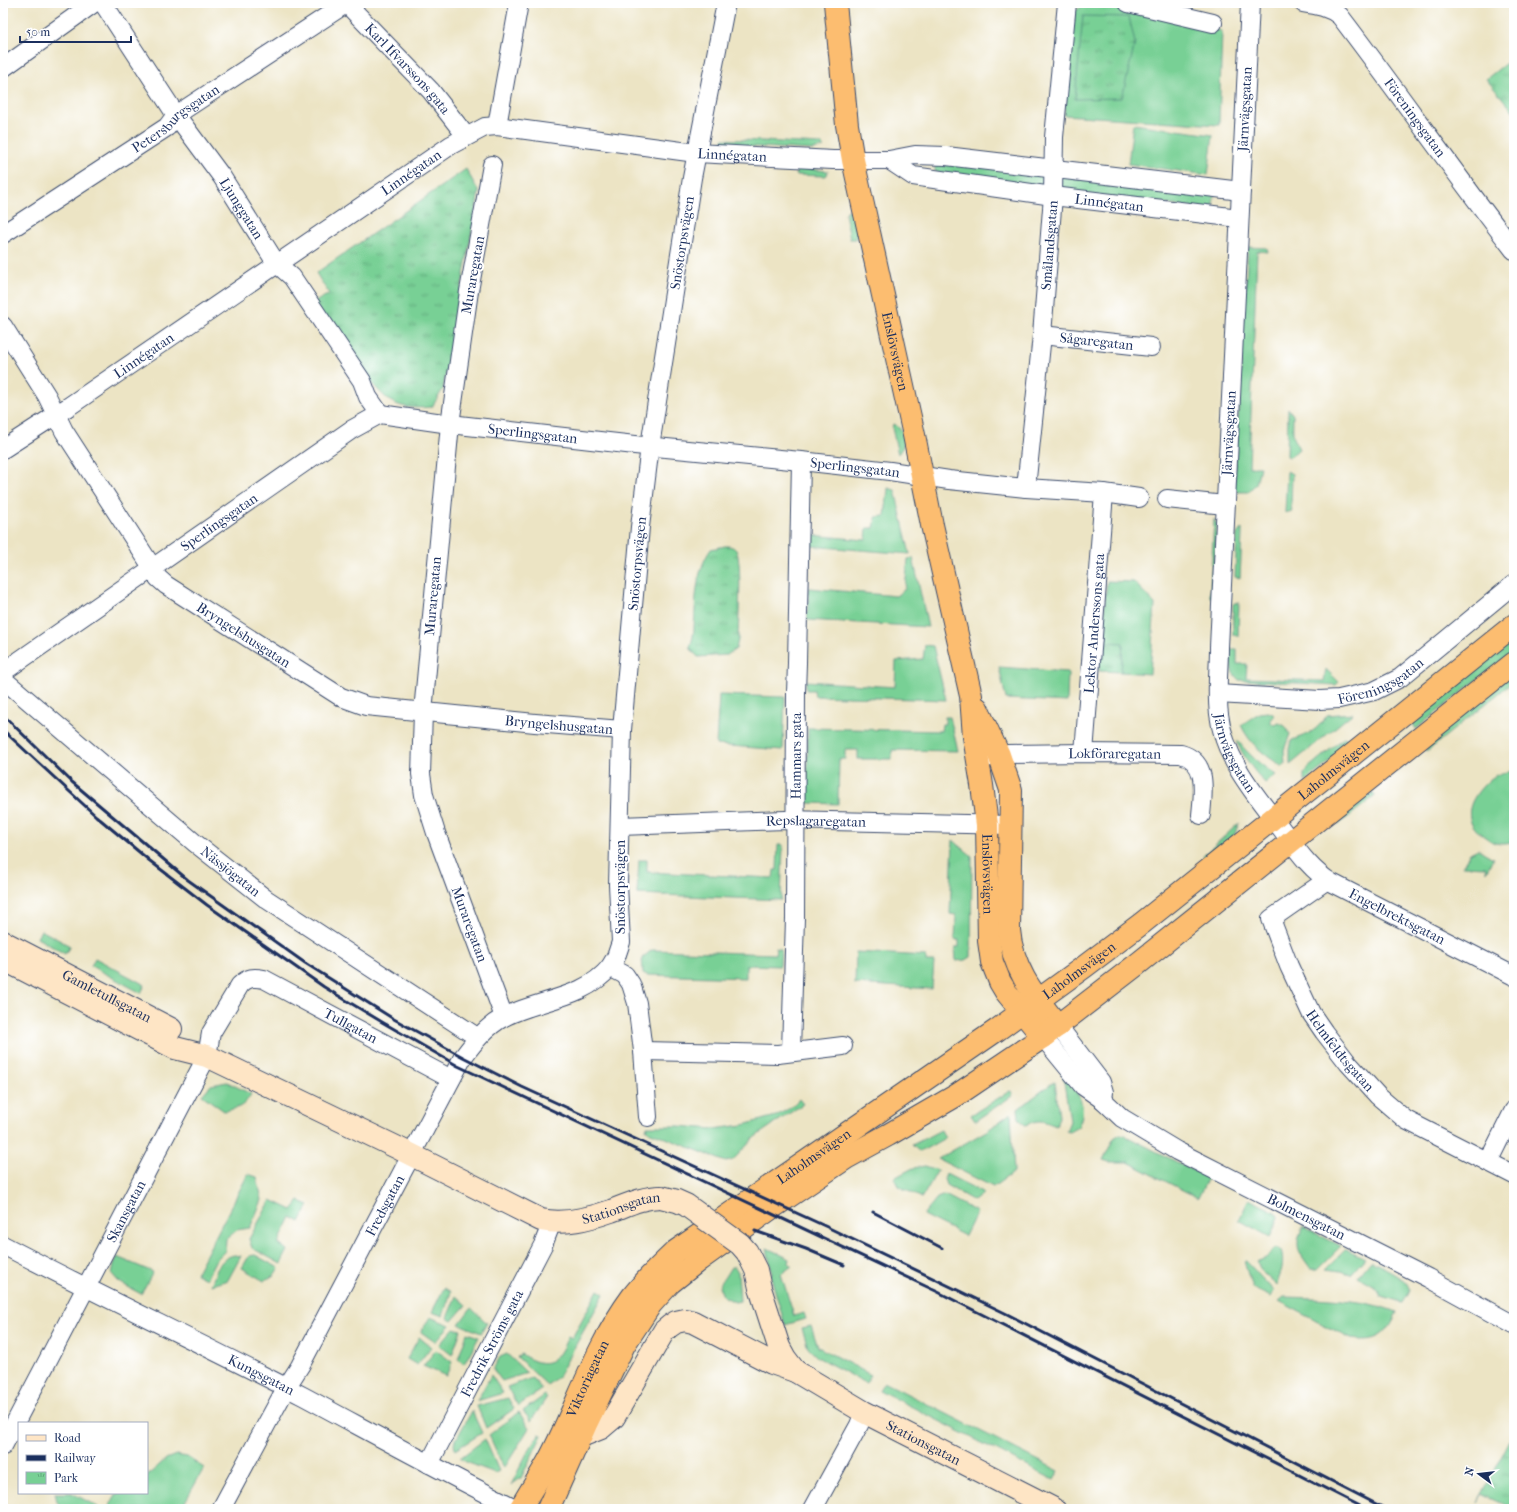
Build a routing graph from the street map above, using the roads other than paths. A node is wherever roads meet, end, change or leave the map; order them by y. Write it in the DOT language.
graph roads {
  1 [pos="94,3"];
  2 [pos="103,3"];
  3 [pos="347,3"];
  4 [pos="519,3"];
  5 [pos="726,3"];
  6 [pos="835,3"];
  7 [pos="1067,3"];
  8 [pos="1128,3"];
  9 [pos="1250,3"];
  10 [pos="1303,3"];
  11 [pos="1213,23"];
  12 [pos="3,68"];
  13 [pos="176,115"];
  14 [pos="497,126"];
  15 [pos="466,136"];
  16 [pos="696,153"];
  17 [pos="853,160"];
  18 [pos="889,160"];
  19 [pos="492,165"];
  20 [pos="1054,168"];
  21 [pos="1241,190"];
  22 [pos="1053,196"];
  23 [pos="1239,218"];
  24 [pos="3,234"];
  25 [pos="1514,250"];
  26 [pos="276,263"];
  27 [pos="3,326"];
  28 [pos="1042,334"];
  29 [pos="1151,347"];
  30 [pos="56,414"];
  31 [pos="380,414"];
  32 [pos="450,424"];
  33 [pos="650,446"];
  34 [pos="3,449"];
  35 [pos="801,461"];
  36 [pos="922,475"];
  37 [pos="1026,488"];
  38 [pos="1104,493"];
  39 [pos="1139,498"];
  40 [pos="1167,499"];
  41 [pos="1225,505"];
  42 [pos="152,567"];
  43 [pos="1514,584"];
  44 [pos="1514,624"];
  45 [pos="1514,663"];
  46 [pos="3,672"];
  47 [pos="3,679"];
  48 [pos="1218,694"];
  49 [pos="971,696"];
  50 [pos="423,712"];
  51 [pos="622,730"];
  52 [pos="1084,753"];
  53 [pos="989,757"];
  54 [pos="1201,815"];
  55 [pos="1273,818"];
  56 [pos="796,820"];
  57 [pos="987,825"];
  58 [pos="1011,825"];
  59 [pos="620,826"];
  60 [pos="1291,841"];
  61 [pos="1327,880"];
  62 [pos="3,942"];
  63 [pos="3,959"];
  64 [pos="610,967"];
  65 [pos="1514,976"];
  66 [pos="248,978"];
  67 [pos="1030,1006"];
  68 [pos="504,1017"];
  69 [pos="1050,1031"];
  70 [pos="477,1037"];
  71 [pos="843,1046"];
  72 [pos="643,1051"];
  73 [pos="791,1051"];
  74 [pos="207,1056"];
  75 [pos="451,1079"];
  76 [pos="1514,1110"];
  77 [pos="648,1117"];
  78 [pos="412,1155"];
  79 [pos="1488,1162"];
  80 [pos="1514,1175"];
  81 [pos="552,1222"];
  82 [pos="3,1245"];
  83 [pos="86,1289"];
  84 [pos="641,1301"];
  85 [pos="685,1320"];
  86 [pos="1514,1325"];
  87 [pos="795,1371"];
  88 [pos="286,1388"];
  89 [pos="864,1412"];
  90 [pos="581,1436"];
  91 [pos="3,1446"];
  92 [pos="548,1461"];
  93 [pos="569,1463"];
  94 [pos="428,1464"];
  95 [pos="1056,1505"];
  96 [pos="221,1509"];
  97 [pos="517,1509"];
  98 [pos="520,1509"];
  99 [pos="531,1509"];
  100 [pos="548,1509"];
  101 [pos="557,1509"];
  102 [pos="813,1509"];
  1 -- 12 [label="street"];
  2 -- 13 [label="street, Ljunggatan"];
  3 -- 13 [label="street, Petersburgsgatan"];
  3 -- 15 [label="street, Karl Ifvarssons gata"];
  4 -- 14 [label="street"];
  5 -- 16 [label="street, Snöstorpsvägen"];
  6 -- 17 [label="highway, Enslövsvägen"];
  7 -- 20 [label="street, Smålandsgatan"];
  8 -- 11 [label="street"];
  9 -- 21 [label="street, Järnvägsgatan"];
  10 -- 25 [label="street, Föreningsgatan"];
  13 -- 24 [label="street, Petersburgsgatan"];
  13 -- 26 [label="street, Ljunggatan"];
  14 -- 15 [label="street, Linnégatan"];
  14 -- 16 [label="street, Linnégatan"];
  15 -- 26 [label="street, Linnégatan"];
  16 -- 17 [label="street, Linnégatan"];
  16 -- 33 [label="street, Snöstorpsvägen"];
  17 -- 18 [label="street, Linnégatan"];
  17 -- 36 [label="highway, Enslövsvägen"];
  18 -- 20 [label="street, Linnégatan"];
  18 -- 22 [label="street, Linnégatan"];
  19 -- 32 [label="street, Muraregatan"];
  20 -- 21 [label="street, Linnégatan"];
  20 -- 22 [label="street, Smålandsgatan"];
  21 -- 23 [label="street, Järnvägsgatan"];
  22 -- 23 [label="street, Linnégatan"];
  22 -- 28 [label="street, Smålandsgatan"];
  23 -- 41 [label="street, Järnvägsgatan"];
  26 -- 30 [label="street, Linnégatan"];
  26 -- 31 [label="street, Ljunggatan"];
  27 -- 30 [label="street, Bryngelshusgatan"];
  28 -- 29 [label="street, Sågaregatan"];
  28 -- 37 [label="street, Smålandsgatan"];
  30 -- 34 [label="street, Linnégatan"];
  30 -- 42 [label="street, Bryngelshusgatan"];
  31 -- 32 [label="street, Sperlingsgatan"];
  31 -- 42 [label="street, Sperlingsgatan"];
  32 -- 33 [label="street, Sperlingsgatan"];
  32 -- 50 [label="street, Muraregatan"];
  33 -- 35 [label="street, Sperlingsgatan"];
  33 -- 51 [label="street, Snöstorpsvägen"];
  35 -- 36 [label="street, Sperlingsgatan"];
  35 -- 56 [label="street, Hammars gata"];
  36 -- 37 [label="street, Sperlingsgatan"];
  36 -- 49 [label="highway, Enslövsvägen"];
  37 -- 38 [label="street, Sperlingsgatan"];
  38 -- 39 [label="street, Sperlingsgatan"];
  38 -- 52 [label="street, Lektor Anderssons gata"];
  40 -- 41 [label="street"];
  41 -- 48 [label="street, Järnvägsgatan"];
  42 -- 46 [label="street, Sperlingsgatan"];
  42 -- 50 [label="street, Bryngelshusgatan"];
  43 -- 48 [label="street, Föreningsgatan"];
  44 -- 55 [label="highway, Laholmsvägen"];
  45 -- 60 [label="highway, Laholmsvägen"];
  47 -- 70 [label="street, Nässjögatan"];
  48 -- 55 [label="street, Järnvägsgatan"];
  49 -- 53 [label="highway, Enslövsvägen"];
  49 -- 53 [label="highway, Enslövsvägen"];
  50 -- 51 [label="street, Bryngelshusgatan"];
  50 -- 68 [label="street, Muraregatan"];
  51 -- 59 [label="street, Snöstorpsvägen"];
  52 -- 53 [label="street, Lokföraregatan"];
  52 -- 54 [label="street, Lokföraregatan"];
  53 -- 57 [label="highway, Enslövsvägen"];
  53 -- 58 [label="highway, Enslövsvägen"];
  55 -- 60 [label="street, Järnvägsgatan"];
  55 -- 67 [label="highway, Laholmsvägen"];
  56 -- 57 [label="street, Repslagaregatan"];
  56 -- 59 [label="street, Repslagaregatan"];
  56 -- 73 [label="street, Hammars gata"];
  57 -- 58 [label="street, Repslagaregatan"];
  57 -- 67 [label="highway, Enslövsvägen"];
  58 -- 67 [label="highway, Enslövsvägen"];
  59 -- 64 [label="street, Snöstorpsvägen"];
  60 -- 61 [label="street, Engelbrektsgatan"];
  60 -- 69 [label="highway, Laholmsvägen"];
  61 -- 65 [label="street, Engelbrektsgatan"];
  61 -- 79 [label="street, Helmfeldtsgatan"];
  62 -- 74 [label="street, Gamletullsgatan"];
  63 -- 74 [label="street, Gamletullsgatan"];
  64 -- 68 [label="street, Fredsgatan"];
  64 -- 72 [label="street"];
  66 -- 74 [label="street, Skansgatan"];
  66 -- 75 [label="street, Tullgatan"];
  67 -- 69 [label="highway, Enslövsvägen"];
  67 -- 84 [label="highway, Laholmsvägen"];
  68 -- 70 [label="street, Fredsgatan"];
  69 -- 84 [label="highway, Laholmsvägen"];
  69 -- 86 [label="street, Bolmensgatan"];
  70 -- 75 [label="street, Fredsgatan"];
  71 -- 73 [label="street"];
  72 -- 73 [label="street"];
  72 -- 77 [label="street"];
  74 -- 78 [label="street, Gamletullsgatan"];
  74 -- 83 [label="street, Skansgatan"];
  75 -- 78 [label="street, Fredsgatan"];
  76 -- 79 [label="street"];
  78 -- 81 [label="street, Stationsgatan"];
  78 -- 88 [label="street, Fredsgatan"];
  79 -- 80 [label="street, Helmfeldtsgatan"];
  81 -- 87 [label="street, Stationsgatan, bridge"];
  81 -- 94 [label="street, Fredrik Ströms gata"];
  82 -- 83 [label="street, Kungsgatan"];
  83 -- 88 [label="street, Kungsgatan"];
  83 -- 91 [label="street, Skansgatan"];
  84 -- 90 [label="highway, Viktoriagatan"];
  84 -- 92 [label="highway, Viktoriagatan"];
  85 -- 87 [label="street, Stationsgatan"];
  85 -- 90 [label="street, Viktoriagatan"];
  87 -- 89 [label="street, Stationsgatan"];
  88 -- 94 [label="street, Kungsgatan"];
  88 -- 96 [label="street, Fredsgatan"];
  89 -- 95 [label="street, Stationsgatan"];
  89 -- 102 [label="street"];
  90 -- 93 [label="highway, Viktoriagatan"];
  92 -- 98 [label="highway, Viktoriagatan"];
  92 -- 99 [label="highway, Viktoriagatan"];
  93 -- 100 [label="highway, Viktoriagatan"];
  93 -- 101 [label="highway, Viktoriagatan"];
  94 -- 97 [label="street, Kungsgatan"];
}
